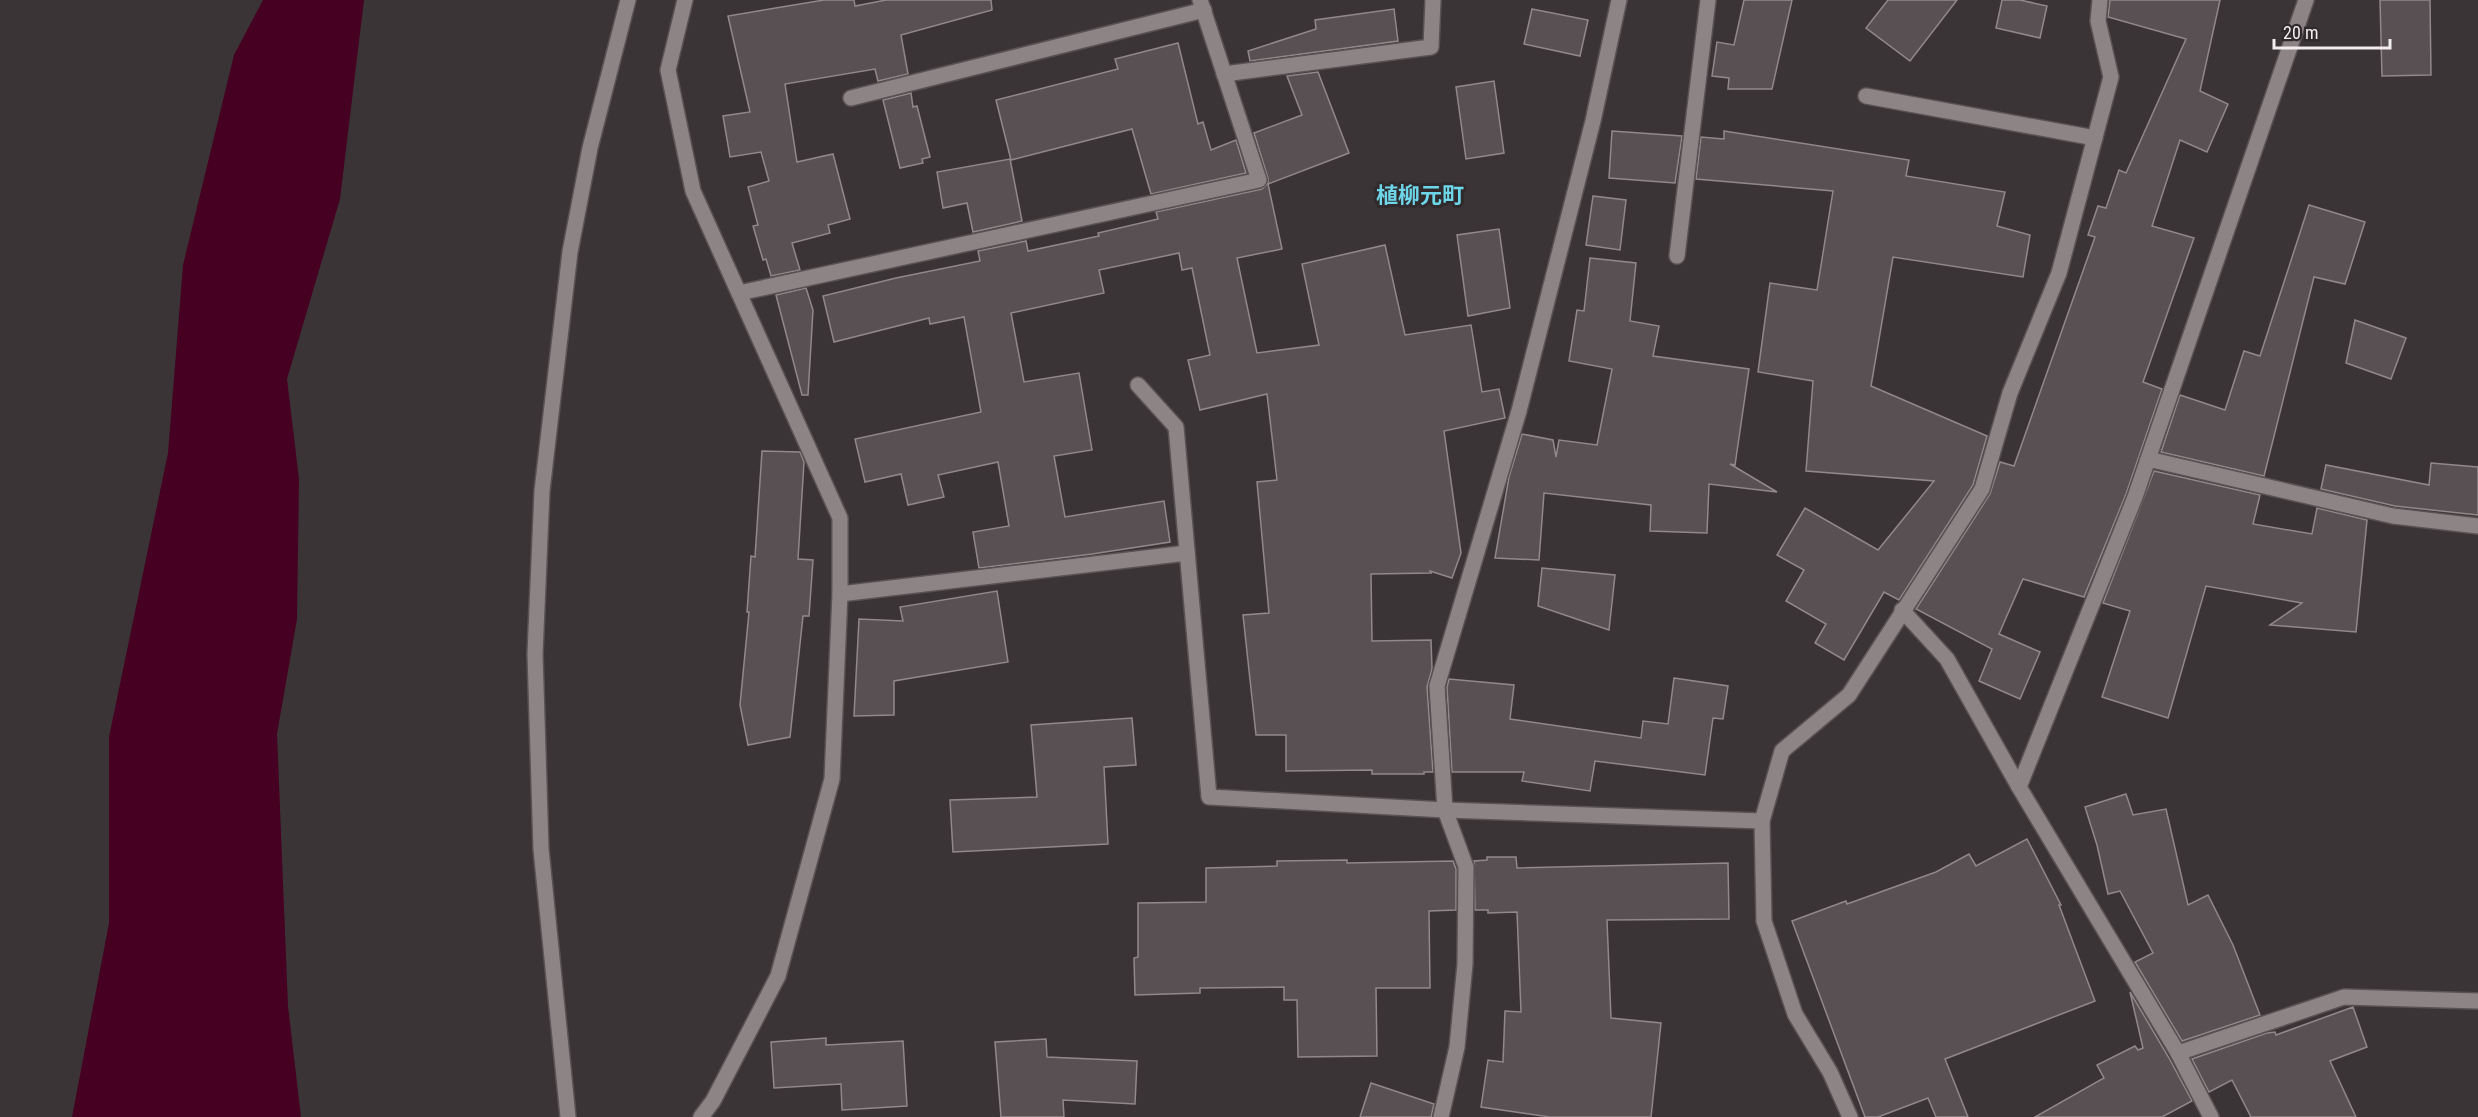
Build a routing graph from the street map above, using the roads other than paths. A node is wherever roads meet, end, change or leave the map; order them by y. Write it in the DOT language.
graph roads {
  1 [pos="628,0"];
  2 [pos="685,0"];
  3 [pos="1433,0"];
  4 [pos="1619,0"];
  5 [pos="1708,0"];
  6 [pos="2100,0"];
  7 [pos="2306,0"];
  8 [pos="1202,5"];
  9 [pos="1224,74"];
  10 [pos="1866,96"];
  11 [pos="851,98"];
  12 [pos="2095,138"];
  13 [pos="1677,256"];
  14 [pos="739,293"];
  15 [pos="1138,384"];
  16 [pos="2148,459"];
  17 [pos="2478,526"];
  18 [pos="1187,552"];
  19 [pos="840,594"];
  20 [pos="1902,610"];
  21 [pos="2019,787"];
  22 [pos="1445,810"];
  23 [pos="1762,821"];
  24 [pos="2478,1001"];
  25 [pos="2178,1053"];
  26 [pos="568,1117"];
  27 [pos="701,1117"];
  28 [pos="1442,1117"];
  29 [pos="1850,1117"];
  30 [pos="2211,1117"];
  1 -- 26 [label="street"];
  2 -- 14 [label="street"];
  3 -- 9 [label="street"];
  4 -- 22 [label="street"];
  5 -- 13 [label="street"];
  6 -- 12 [label="street"];
  7 -- 16 [label="street"];
  8 -- 9 [label="street"];
  8 -- 11 [label="street"];
  9 -- 14 [label="street"];
  10 -- 12 [label="street"];
  12 -- 20 [label="street"];
  14 -- 19 [label="street"];
  15 -- 18 [label="street"];
  16 -- 17 [label="street"];
  16 -- 21 [label="street"];
  18 -- 19 [label="street"];
  18 -- 22 [label="street"];
  19 -- 27 [label="street"];
  20 -- 21 [label="street"];
  20 -- 23 [label="street"];
  21 -- 25 [label="street"];
  22 -- 23 [label="street"];
  22 -- 28 [label="street"];
  23 -- 29 [label="street"];
  24 -- 25 [label="street"];
  25 -- 30 [label="street"];
}
